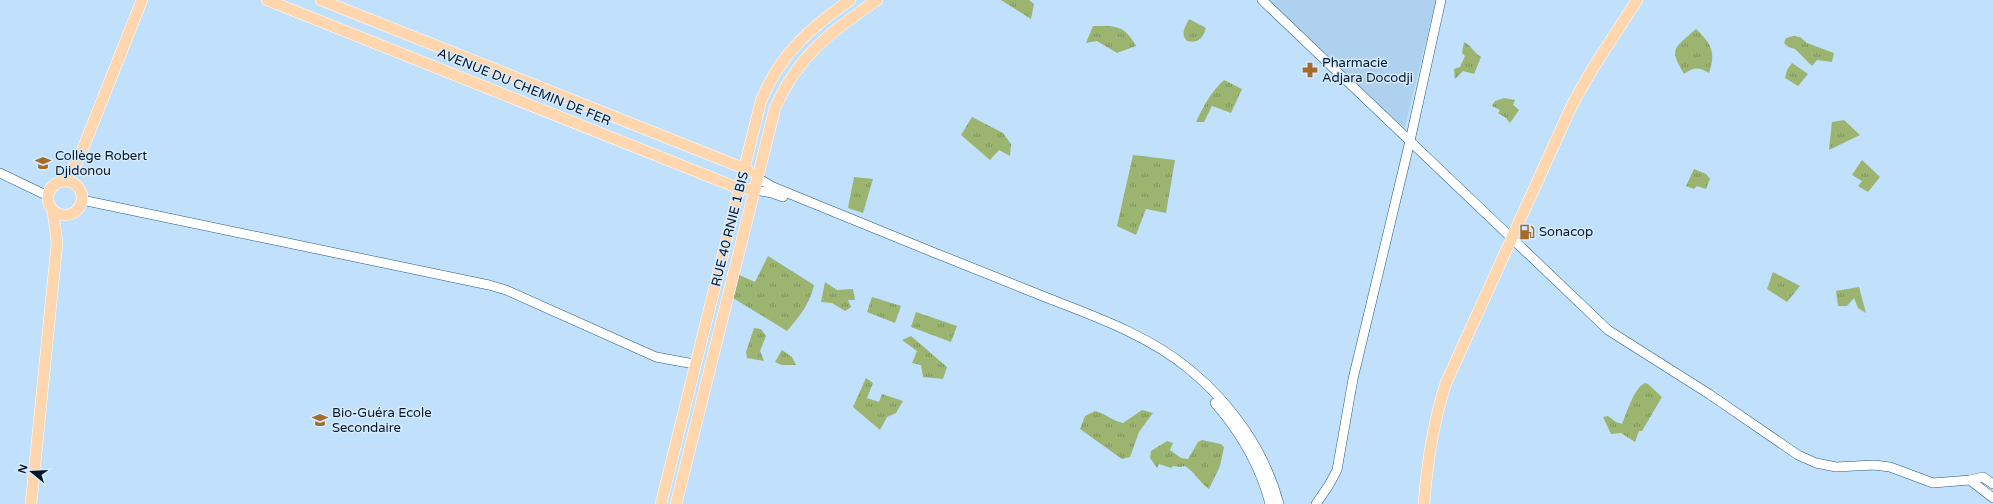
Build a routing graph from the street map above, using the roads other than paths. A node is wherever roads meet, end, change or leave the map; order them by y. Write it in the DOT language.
graph roads {
  1 [pos="142,0"];
  2 [pos="267,0"];
  3 [pos="321,0"];
  4 [pos="850,0"];
  5 [pos="877,0"];
  6 [pos="1262,0"];
  7 [pos="1441,0"];
  8 [pos="1637,0"];
  9 [pos="1410,141"];
  10 [pos="80,156"];
  11 [pos="743,168"];
  12 [pos="0,173"];
  13 [pos="758,178"];
  14 [pos="61,181"];
  15 [pos="77,186"];
  16 [pos="738,188"];
  17 [pos="755,190"];
  18 [pos="773,190"];
  19 [pos="48,196"];
  20 [pos="82,200"];
  21 [pos="53,211"];
  22 [pos="72,214"];
  23 [pos="1512,237"];
  24 [pos="57,243"];
  25 [pos="694,364"];
  26 [pos="1970,480"];
  27 [pos="1993,484"];
  28 [pos="1993,498"];
  29 [pos="31,504"];
  30 [pos="661,504"];
  31 [pos="676,504"];
  32 [pos="1270,504"];
  33 [pos="1279,504"];
  34 [pos="1316,504"];
  35 [pos="1424,504"];
  1 -- 10 [label="main road"];
  2 -- 16 [label="main road, AVENUE DU CHEMIN DE FER"];
  3 -- 11 [label="main road, AVENUE DU CHEMIN DE FER"];
  4 -- 11 [label="main road, RUE 40 RNIE 1 BIS"];
  5 -- 13 [label="main road, RUE 40 RNIE 1 BIS"];
  6 -- 9 [label="street"];
  7 -- 9 [label="street"];
  8 -- 23 [label="main road"];
  9 -- 23 [label="street"];
  9 -- 34 [label="street"];
  10 -- 14 [label="main road"];
  10 -- 15 [label="main road"];
  11 -- 13 [label="main road, AVENUE DU CHEMIN DE FER"];
  11 -- 16 [label="main road, RUE 40 RNIE 1 BIS"];
  12 -- 19 [label="street"];
  13 -- 17 [label="main road, RUE 40 RNIE 1 BIS"];
  13 -- 18 [label="street, AVENUE DU CHEMIN DE FER"];
  14 -- 15 [label="main road"];
  14 -- 19 [label="main road"];
  15 -- 20 [label="main road"];
  16 -- 17 [label="main road, AVENUE DU CHEMIN DE FER"];
  16 -- 25 [label="main road, RUE 40 RNIE 1 BIS"];
  17 -- 18 [label="street, AVENUE DU CHEMIN DE FER"];
  17 -- 31 [label="main road, RUE 40 RNIE 1 BIS"];
  18 -- 32 [label="street"];
  18 -- 33 [label="street"];
  19 -- 21 [label="main road"];
  20 -- 22 [label="main road"];
  20 -- 25 [label="street"];
  21 -- 22 [label="main road"];
  21 -- 24 [label="main road"];
  22 -- 24 [label="main road"];
  23 -- 26 [label="street"];
  23 -- 35 [label="main road"];
  24 -- 29 [label="main road"];
  25 -- 30 [label="main road, RUE 40 RNIE 1 BIS"];
  26 -- 27 [label="street"];
  26 -- 28 [label="street"];
}
